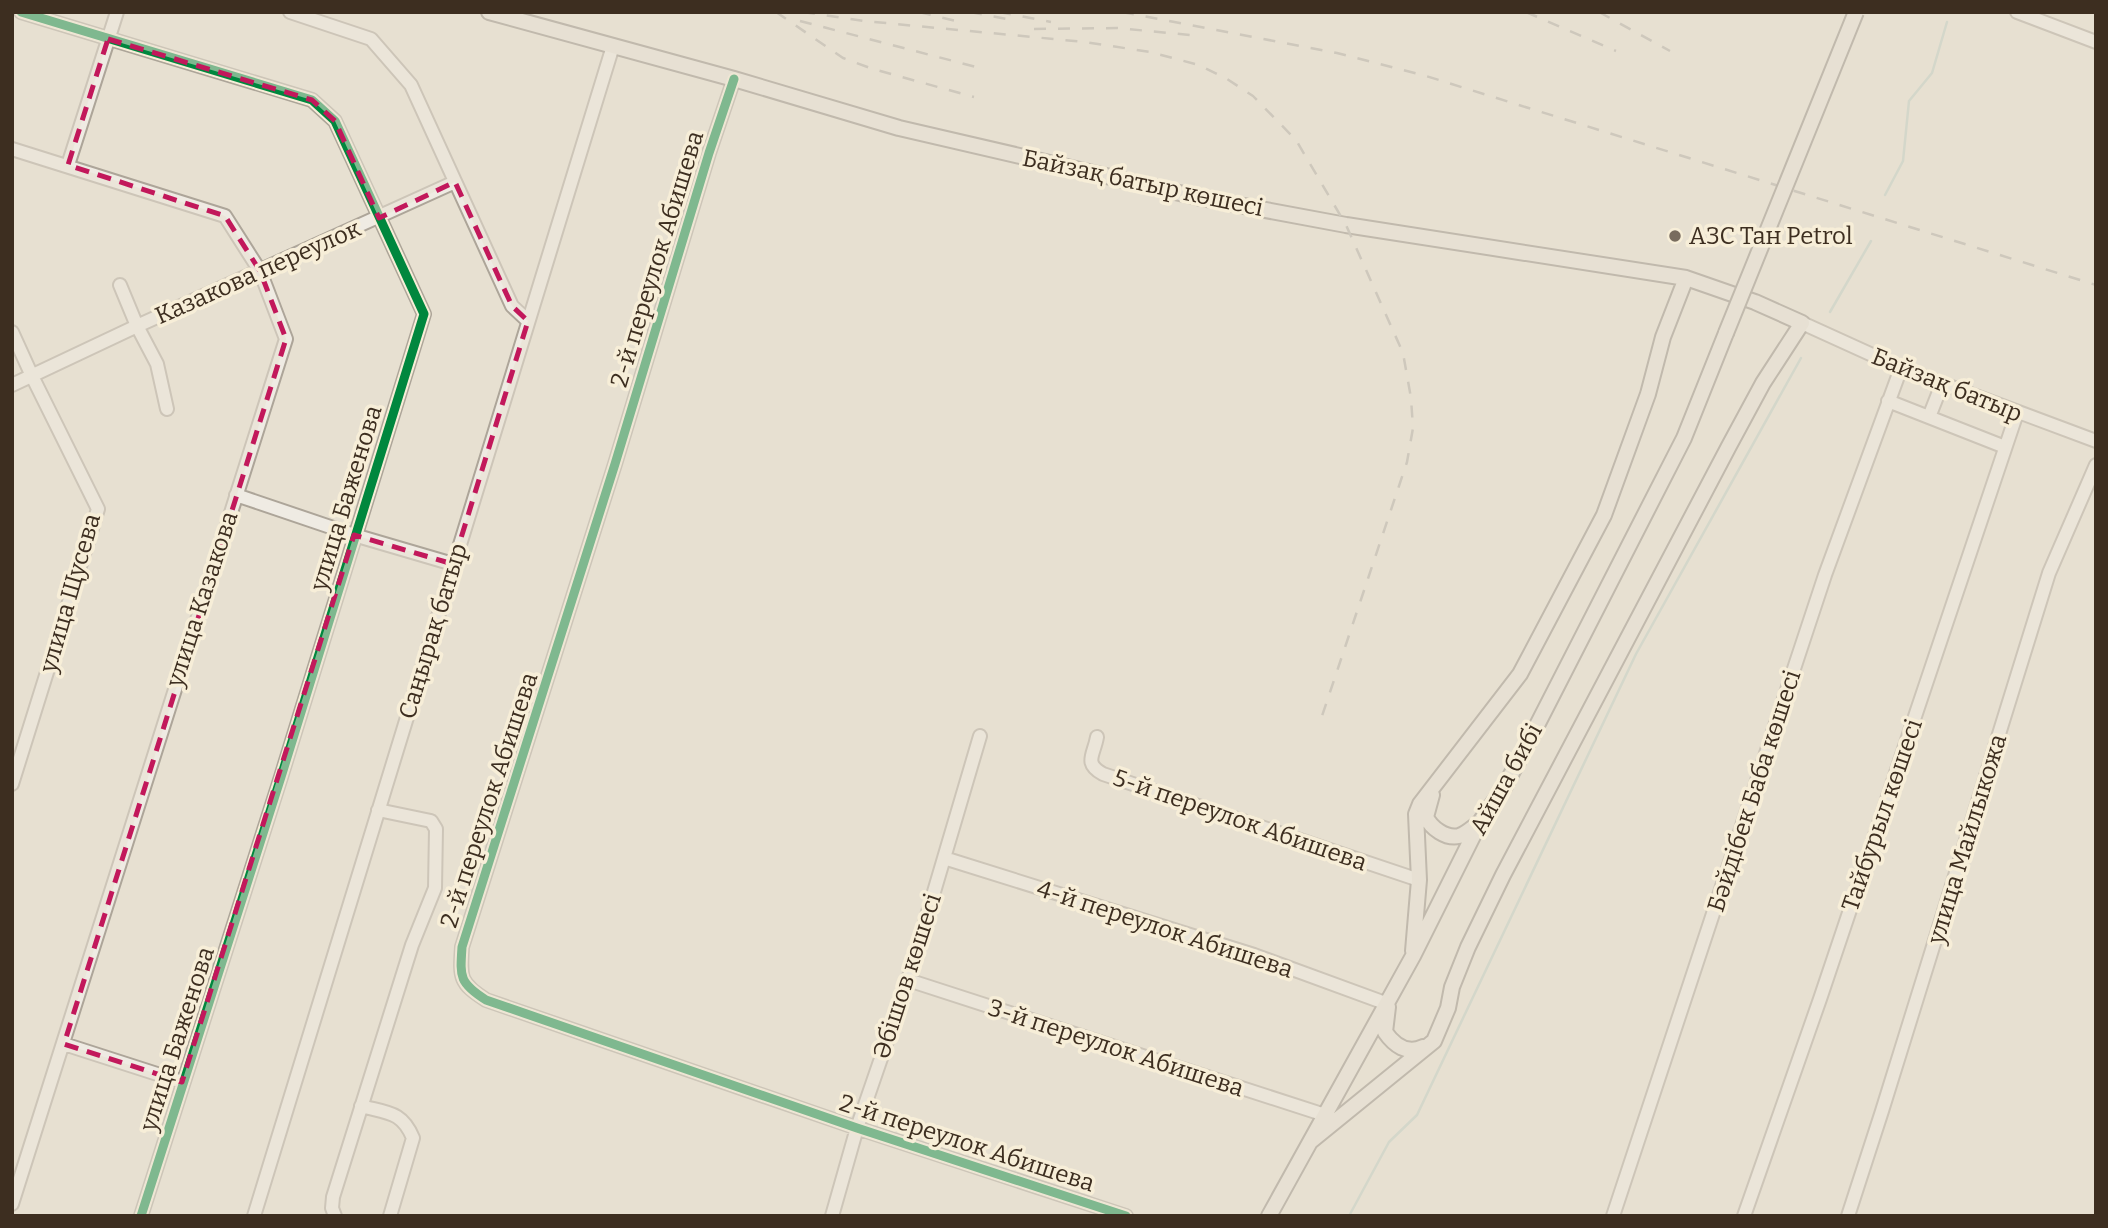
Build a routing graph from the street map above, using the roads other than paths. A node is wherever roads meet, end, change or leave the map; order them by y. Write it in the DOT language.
graph roads {
  1 [pos="21,12"];
  2 [pos="117,12"];
  3 [pos="290,12"];
  4 [pos="489,12"];
  5 [pos="1856,12"];
  6 [pos="2017,12"];
  7 [pos="108,39"];
  8 [pos="2096,42"];
  9 [pos="613,46"];
  10 [pos="734,79"];
  11 [pos="12,149"];
  12 [pos="68,166"];
  13 [pos="455,183"];
  14 [pos="379,218"];
  15 [pos="260,271"];
  16 [pos="1686,278"];
  17 [pos="120,285"];
  18 [pos="528,321"];
  19 [pos="1801,323"];
  20 [pos="137,326"];
  21 [pos="12,332"];
  22 [pos="1901,368"];
  23 [pos="32,376"];
  24 [pos="1942,384"];
  25 [pos="12,386"];
  26 [pos="1888,401"];
  27 [pos="167,409"];
  28 [pos="2018,413"];
  29 [pos="1929,417"];
  30 [pos="2096,441"];
  31 [pos="2005,447"];
  32 [pos="2096,465"];
  33 [pos="236,495"];
  34 [pos="354,535"];
  35 [pos="453,564"];
  36 [pos="980,736"];
  37 [pos="1097,737"];
  38 [pos="1439,780"];
  39 [pos="12,784"];
  40 [pos="378,810"];
  41 [pos="1480,822"];
  42 [pos="944,858"];
  43 [pos="1419,880"];
  44 [pos="1413,956"];
  45 [pos="908,980"];
  46 [pos="1388,999"];
  47 [pos="1434,1041"];
  48 [pos="64,1044"];
  49 [pos="182,1082"];
  50 [pos="361,1106"];
  51 [pos="1325,1115"];
  52 [pos="857,1128"];
  53 [pos="1311,1141"];
  54 [pos="12,1204"];
  55 [pos="141,1216"];
  56 [pos="254,1216"];
  57 [pos="335,1216"];
  58 [pos="390,1216"];
  59 [pos="832,1216"];
  60 [pos="1126,1216"];
  61 [pos="1269,1216"];
  62 [pos="1613,1216"];
  63 [pos="1744,1216"];
  64 [pos="1848,1216"];
  1 -- 7 [label="street, улица Баженова"];
  2 -- 7 [label="street"];
  3 -- 13 [label="street"];
  4 -- 9 [label="main road, Байзақ батыр көшесі"];
  5 -- 41 [label="main road, Айша бибі, bridge"];
  6 -- 8 [label="street"];
  7 -- 12 [label="street"];
  7 -- 14 [label="street, улица Баженова"];
  9 -- 10 [label="main road, Байзақ батыр көшесі"];
  9 -- 18 [label="street, Саңырақ батыр"];
  10 -- 16 [label="main road, Байзақ батыр көшесі"];
  10 -- 52 [label="street, 2-й переулок Абишева"];
  11 -- 12 [label="street, улица Казакова"];
  12 -- 15 [label="street, улица Казакова"];
  13 -- 14 [label="street, Казакова переулок"];
  13 -- 18 [label="street"];
  14 -- 15 [label="street, Казакова переулок"];
  14 -- 34 [label="street, улица Баженова"];
  15 -- 20 [label="street, Казакова переулок"];
  15 -- 33 [label="street, улица Казакова"];
  16 -- 19 [label="main road, Байзақ батыр көшесі"];
  16 -- 38 [label="main road"];
  17 -- 20 [label="street, Казакова переулок"];
  18 -- 35 [label="street, Саңырақ батыр"];
  19 -- 22 [label="street, Байзақ батыр"];
  19 -- 47 [label="main road"];
  20 -- 23 [label="street, Казакова переулок"];
  20 -- 27 [label="street, Казакова переулок"];
  21 -- 23 [label="street, улица Щусева"];
  22 -- 24 [label="street, Байзақ батыр"];
  22 -- 26 [label="street, Бәйдібек Баба көшесі"];
  23 -- 25 [label="street, Казакова переулок"];
  23 -- 39 [label="street, улица Щусева"];
  24 -- 28 [label="street, Байзақ батыр"];
  24 -- 29 [label="street"];
  26 -- 29 [label="street"];
  26 -- 62 [label="street, Бәйдібек Баба көшесі"];
  28 -- 30 [label="street, Байзақ батыр"];
  28 -- 31 [label="street, Тайбурыл көшесі"];
  29 -- 31 [label="street"];
  31 -- 63 [label="street, Тайбурыл көшесі"];
  32 -- 64 [label="street, улица Майлыкожа"];
  33 -- 34 [label="street"];
  33 -- 48 [label="street, улица Казакова"];
  34 -- 35 [label="street"];
  34 -- 49 [label="street, улица Баженова"];
  35 -- 40 [label="street, Саңырақ батыр"];
  36 -- 42 [label="street, Әбішов көшесі"];
  37 -- 43 [label="street, 5-й переулок Абишева"];
  38 -- 41 [label="main road"];
  38 -- 43 [label="main road"];
  40 -- 50 [label="street"];
  40 -- 56 [label="street, Саңырақ батыр"];
  41 -- 44 [label="main road, Айша бибі"];
  42 -- 45 [label="street, Әбішов көшесі"];
  42 -- 46 [label="street, 4-й переулок Абишева"];
  43 -- 44 [label="main road"];
  44 -- 46 [label="main road, Айша бибі"];
  45 -- 51 [label="street, 3-й переулок Абишева"];
  45 -- 52 [label="street, Әбішов көшесі"];
  46 -- 47 [label="main road"];
  46 -- 51 [label="main road, Айша бибі"];
  47 -- 53 [label="main road"];
  48 -- 49 [label="street"];
  48 -- 54 [label="street, улица Казакова"];
  49 -- 55 [label="street, улица Баженова"];
  50 -- 57 [label="street"];
  50 -- 58 [label="street"];
  51 -- 53 [label="main road, Айша бибі"];
  52 -- 59 [label="street, Әбішов көшесі"];
  52 -- 60 [label="street, 2-й переулок Абишева"];
  53 -- 61 [label="main road, Айша бибі"];
}
